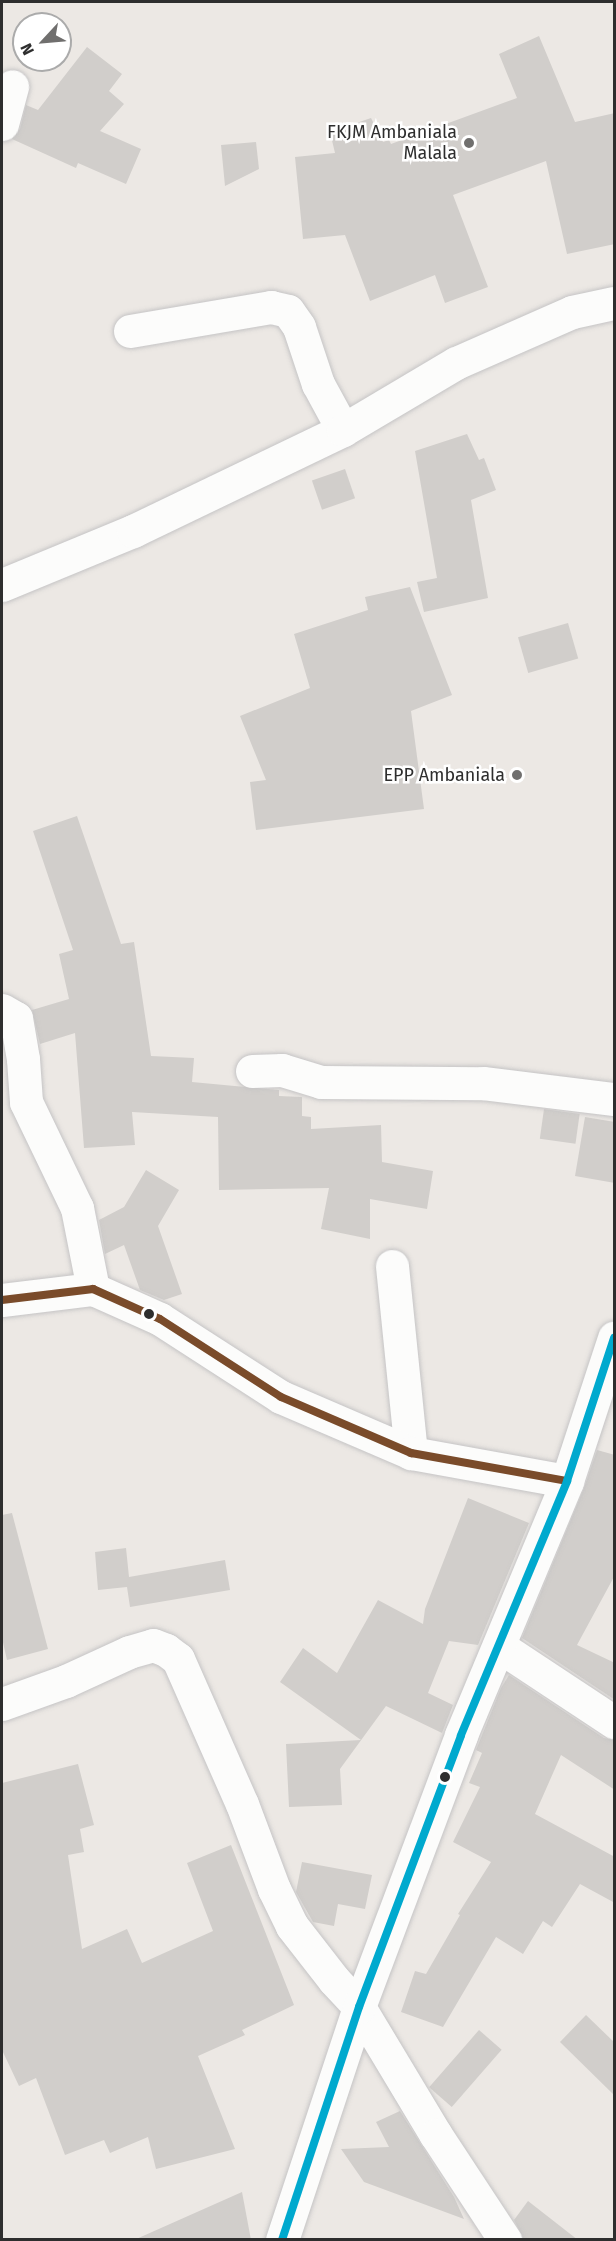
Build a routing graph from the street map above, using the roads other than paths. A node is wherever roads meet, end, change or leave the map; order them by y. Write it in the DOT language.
graph roads {
  1 [pos="12,86"];
  2 [pos="2,124"];
  3 [pos="615,303"];
  4 [pos="130,331"];
  5 [pos="343,430"];
  6 [pos="2,585"];
  7 [pos="2,1010"];
  8 [pos="252,1071"];
  9 [pos="615,1099"];
  10 [pos="392,1266"];
  11 [pos="93,1289"];
  12 [pos="2,1300"];
  13 [pos="615,1338"];
  14 [pos="411,1453"];
  15 [pos="567,1481"];
  16 [pos="499,1646"];
  17 [pos="2,1704"];
  18 [pos="615,1722"];
  19 [pos="359,2007"];
  20 [pos="282,2240"];
  21 [pos="505,2240"];
  1 -- 2 [label="street"];
  3 -- 5 [label="street"];
  4 -- 5 [label="street"];
  5 -- 6 [label="street"];
  7 -- 11 [label="street"];
  8 -- 9 [label="street"];
  10 -- 14 [label="street"];
  11 -- 12 [label="street"];
  11 -- 14 [label="street"];
  13 -- 15 [label="street"];
  14 -- 15 [label="street"];
  15 -- 16 [label="street"];
  16 -- 18 [label="street"];
  16 -- 19 [label="street"];
  17 -- 19 [label="street"];
  19 -- 20 [label="street"];
  19 -- 21 [label="street"];
}
